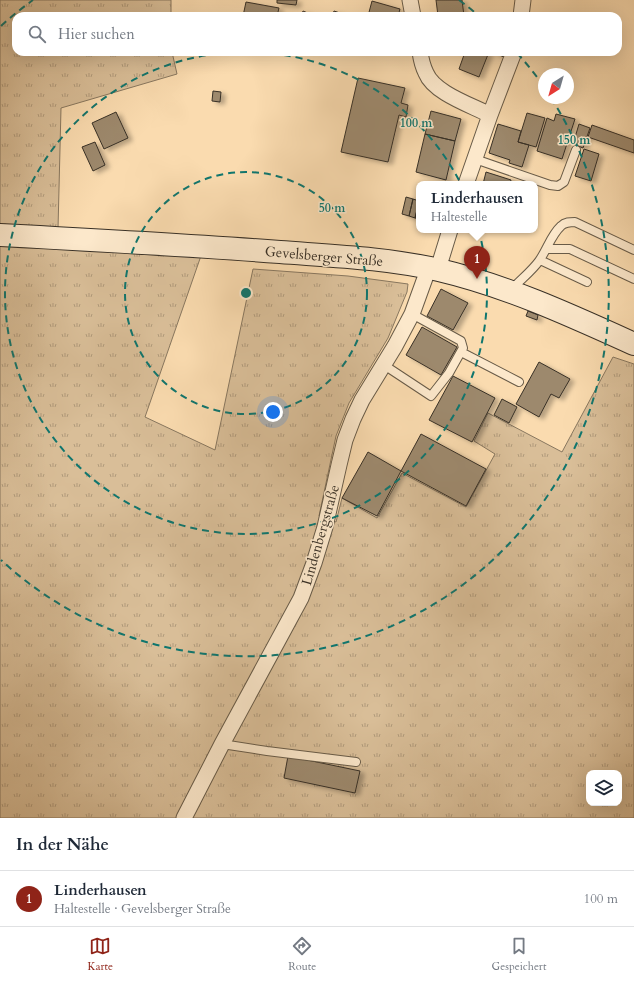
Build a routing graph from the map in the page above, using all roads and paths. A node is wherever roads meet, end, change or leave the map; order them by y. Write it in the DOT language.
graph roads {
  1 [pos="410,0"];
  2 [pos="523,0"];
  3 [pos="412,12"];
  4 [pos="522,12"];
  5 [pos="421,56"];
  6 [pos="512,56"];
  7 [pos="490,115"];
  8 [pos="576,150"];
  9 [pos="475,159"];
  10 [pos="467,181"];
  11 [pos="449,233"];
  12 [pos="0,235"];
  13 [pos="547,249"];
  14 [pos="634,250"];
  15 [pos="540,260"];
  16 [pos="434,268"];
  17 [pos="634,279"];
  18 [pos="587,282"];
  19 [pos="510,290"];
  20 [pos="412,314"];
  21 [pos="634,344"];
  22 [pos="461,352"];
  23 [pos="384,365"];
  24 [pos="519,382"];
  25 [pos="222,744"];
  26 [pos="356,762"];
  27 [pos="184,818"];
  1 -- 3 [label="street"];
  2 -- 4 [label="street"];
  5 -- 7 [label="street"];
  6 -- 7 [label="street"];
  7 -- 9 [label="street"];
  8 -- 9 [label="lane"];
  9 -- 10 [label="street"];
  11 -- 16 [label="street, Lindenbergstraße"];
  12 -- 16 [label="main road, Gevelsberger Straße"];
  13 -- 14 [label="lane"];
  13 -- 15 [label="lane"];
  13 -- 17 [label="lane"];
  15 -- 18 [label="lane"];
  15 -- 19 [label="lane"];
  16 -- 19 [label="main road, Gevelsberger Straße"];
  16 -- 20 [label="street, Lindenbergstraße"];
  19 -- 21 [label="main road, Gevelsberger Straße"];
  20 -- 22 [label="lane"];
  20 -- 23 [label="street, Lindenbergstraße"];
  22 -- 23 [label="lane"];
  22 -- 24 [label="lane"];
  23 -- 25 [label="street, Lindenbergstraße"];
  25 -- 26 [label="lane"];
  25 -- 27 [label="street, Lindenbergstraße"];
}
